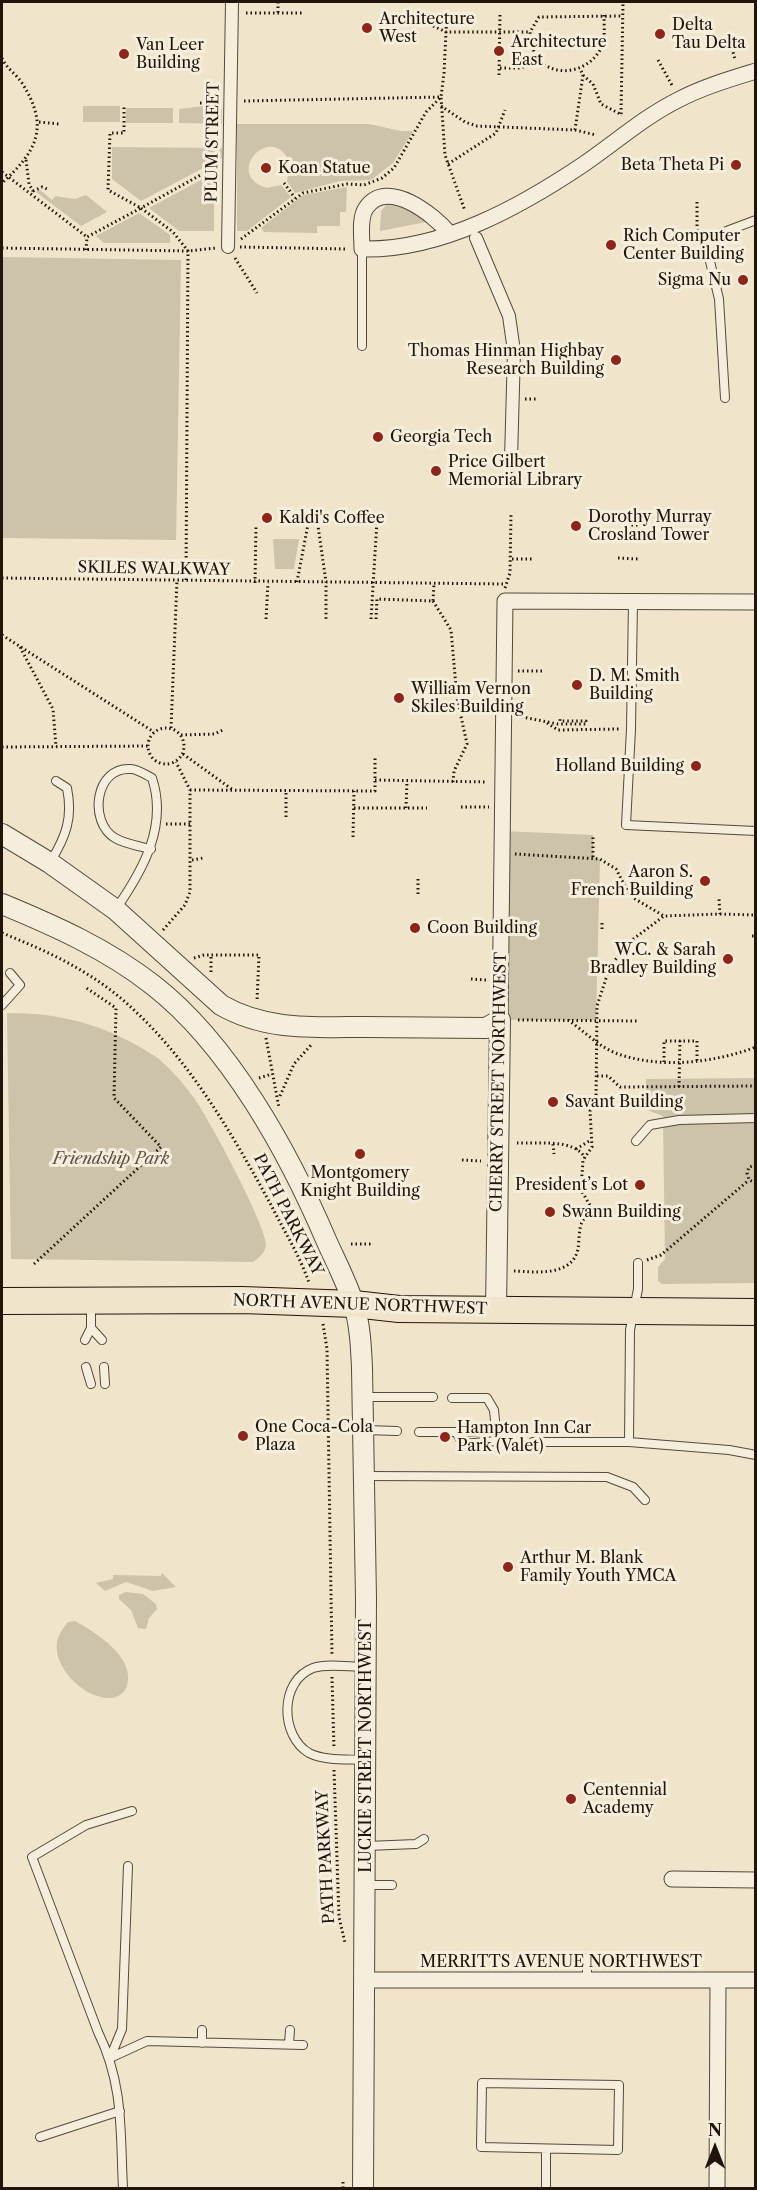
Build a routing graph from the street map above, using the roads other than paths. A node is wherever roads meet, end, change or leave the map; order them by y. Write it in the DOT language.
graph roads {
  1 [pos="232,7"];
  2 [pos="756,71"];
  3 [pos="756,220"];
  4 [pos="473,232"];
  5 [pos="448,233"];
  6 [pos="228,247"];
  7 [pos="362,249"];
  8 [pos="362,346"];
  9 [pos="725,398"];
  10 [pos="511,459"];
  11 [pos="633,601"];
  12 [pos="756,602"];
  13 [pos="56,781"];
  14 [pos="756,831"];
  15 [pos="2,834"];
  16 [pos="151,849"];
  17 [pos="50,863"];
  18 [pos="2,904"];
  19 [pos="116,910"];
  20 [pos="10,973"];
  21 [pos="2,1005"];
  22 [pos="500,1020"];
  23 [pos="756,1118"];
  24 [pos="636,1142"];
  25 [pos="638,1263"];
  26 [pos="2,1301"];
  27 [pos="91,1302"];
  28 [pos="354,1304"];
  29 [pos="496,1310"];
  30 [pos="633,1310"];
  31 [pos="756,1312"];
  32 [pos="91,1328"];
  33 [pos="85,1340"];
  34 [pos="102,1340"];
  35 [pos="86,1367"];
  36 [pos="104,1367"];
  37 [pos="91,1384"];
  38 [pos="105,1384"];
  39 [pos="363,1397"];
  40 [pos="433,1397"];
  41 [pos="452,1398"];
  42 [pos="363,1430"];
  43 [pos="397,1431"];
  44 [pos="481,1431"];
  45 [pos="419,1432"];
  46 [pos="456,1432"];
  47 [pos="533,1442"];
  48 [pos="629,1442"];
  49 [pos="756,1455"];
  50 [pos="364,1476"];
  51 [pos="645,1500"];
  52 [pos="366,1666"];
  53 [pos="365,1760"];
  54 [pos="132,1810"];
  55 [pos="424,1839"];
  56 [pos="365,1845"];
  57 [pos="128,1866"];
  58 [pos="672,1879"];
  59 [pos="756,1880"];
  60 [pos="365,1885"];
  61 [pos="392,1885"];
  62 [pos="587,1958"];
  63 [pos="365,1980"];
  64 [pos="587,1980"];
  65 [pos="718,1980"];
  66 [pos="756,1980"];
  67 [pos="202,2030"];
  68 [pos="290,2030"];
  69 [pos="202,2043"];
  70 [pos="289,2044"];
  71 [pos="303,2045"];
  72 [pos="111,2058"];
  73 [pos="120,2111"];
  74 [pos="39,2137"];
  75 [pos="546,2150"];
  76 [pos="123,2188"];
  77 [pos="363,2188"];
  78 [pos="546,2188"];
  79 [pos="717,2188"];
  1 -- 6 [label="street, PLUM STREET"];
  2 -- 4 [label="street"];
  3 -- 9 [label="lane"];
  4 -- 5 [label="street"];
  4 -- 10 [label="street"];
  5 -- 7 [label="street"];
  5 -- 7 [label="street"];
  7 -- 8 [label="lane"];
  11 -- 12 [label="street"];
  11 -- 14 [label="lane"];
  11 -- 22 [label="street, CHERRY STREET NORTHWEST"];
  13 -- 17 [label="lane"];
  15 -- 17 [label="street"];
  16 -- 16 [label="lane"];
  16 -- 19 [label="lane"];
  17 -- 19 [label="street"];
  18 -- 28 [label="street, LUCKIE STREET NORTHWEST"];
  19 -- 22 [label="street"];
  20 -- 21 [label="lane"];
  22 -- 29 [label="street, CHERRY STREET NORTHWEST"];
  23 -- 24 [label="lane"];
  25 -- 30 [label="lane"];
  26 -- 27 [label="highway, NORTH AVENUE NORTHWEST"];
  27 -- 28 [label="highway, NORTH AVENUE NORTHWEST"];
  27 -- 32 [label="lane"];
  28 -- 29 [label="highway, NORTH AVENUE NORTHWEST"];
  28 -- 39 [label="street, LUCKIE STREET NORTHWEST"];
  29 -- 30 [label="highway, NORTH AVENUE NORTHWEST"];
  30 -- 31 [label="highway, NORTH AVENUE NORTHWEST"];
  30 -- 48 [label="lane"];
  32 -- 33 [label="lane"];
  32 -- 34 [label="lane"];
  35 -- 37 [label="lane"];
  36 -- 38 [label="lane"];
  39 -- 40 [label="lane"];
  39 -- 42 [label="street, LUCKIE STREET NORTHWEST"];
  41 -- 46 [label="lane"];
  42 -- 43 [label="lane"];
  42 -- 50 [label="street, LUCKIE STREET NORTHWEST"];
  44 -- 46 [label="lane"];
  45 -- 46 [label="lane"];
  47 -- 48 [label="lane"];
  48 -- 49 [label="lane"];
  50 -- 51 [label="lane"];
  50 -- 52 [label="street, LUCKIE STREET NORTHWEST"];
  52 -- 53 [label="street, LUCKIE STREET NORTHWEST"];
  52 -- 53 [label="lane"];
  53 -- 56 [label="street, LUCKIE STREET NORTHWEST"];
  54 -- 72 [label="lane"];
  55 -- 56 [label="lane"];
  56 -- 60 [label="street, LUCKIE STREET NORTHWEST"];
  57 -- 72 [label="lane"];
  58 -- 59 [label="street"];
  60 -- 61 [label="lane"];
  60 -- 63 [label="street, LUCKIE STREET NORTHWEST"];
  62 -- 64 [label="lane"];
  63 -- 64 [label="street, MERRITTS AVENUE NORTHWEST"];
  63 -- 77 [label="street, LUCKIE STREET NORTHWEST"];
  64 -- 65 [label="street, MERRITTS AVENUE NORTHWEST"];
  65 -- 66 [label="street, MERRITTS AVENUE NORTHWEST"];
  65 -- 79 [label="street"];
  67 -- 69 [label="lane"];
  68 -- 70 [label="lane"];
  69 -- 70 [label="lane"];
  69 -- 72 [label="lane"];
  70 -- 71 [label="lane"];
  72 -- 73 [label="lane"];
  73 -- 74 [label="lane"];
  73 -- 76 [label="lane"];
  75 -- 75 [label="lane"];
  75 -- 78 [label="lane"];
}
